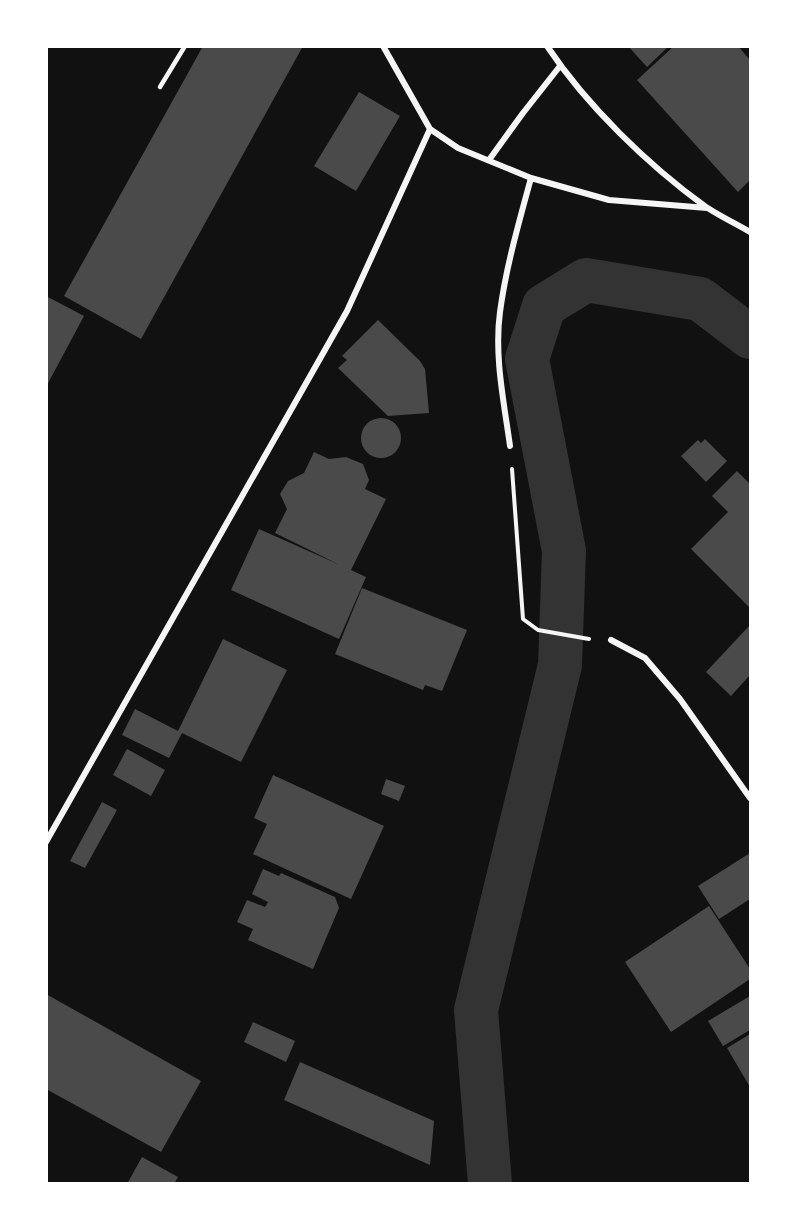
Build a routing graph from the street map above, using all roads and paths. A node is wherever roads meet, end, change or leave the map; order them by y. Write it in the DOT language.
graph roads {
  1 [pos="185,46"];
  2 [pos="383,46"];
  3 [pos="547,46"];
  4 [pos="560,66"];
  5 [pos="160,87"];
  6 [pos="430,129"];
  7 [pos="489,160"];
  8 [pos="531,178"];
  9 [pos="707,208"];
  10 [pos="750,232"];
  11 [pos="510,446"];
  12 [pos="591,639"];
  13 [pos="611,640"];
  14 [pos="750,798"];
  15 [pos="46,842"];
  1 -- 5 [label="lane"];
  2 -- 6 [label="street"];
  3 -- 4 [label="street"];
  4 -- 7 [label="street"];
  4 -- 9 [label="street"];
  6 -- 7 [label="street"];
  6 -- 15 [label="street"];
  7 -- 8 [label="street"];
  8 -- 9 [label="street"];
  8 -- 11 [label="street"];
  9 -- 10 [label="street"];
  11 -- 12 [label="path"];
  13 -- 14 [label="street"];
}
